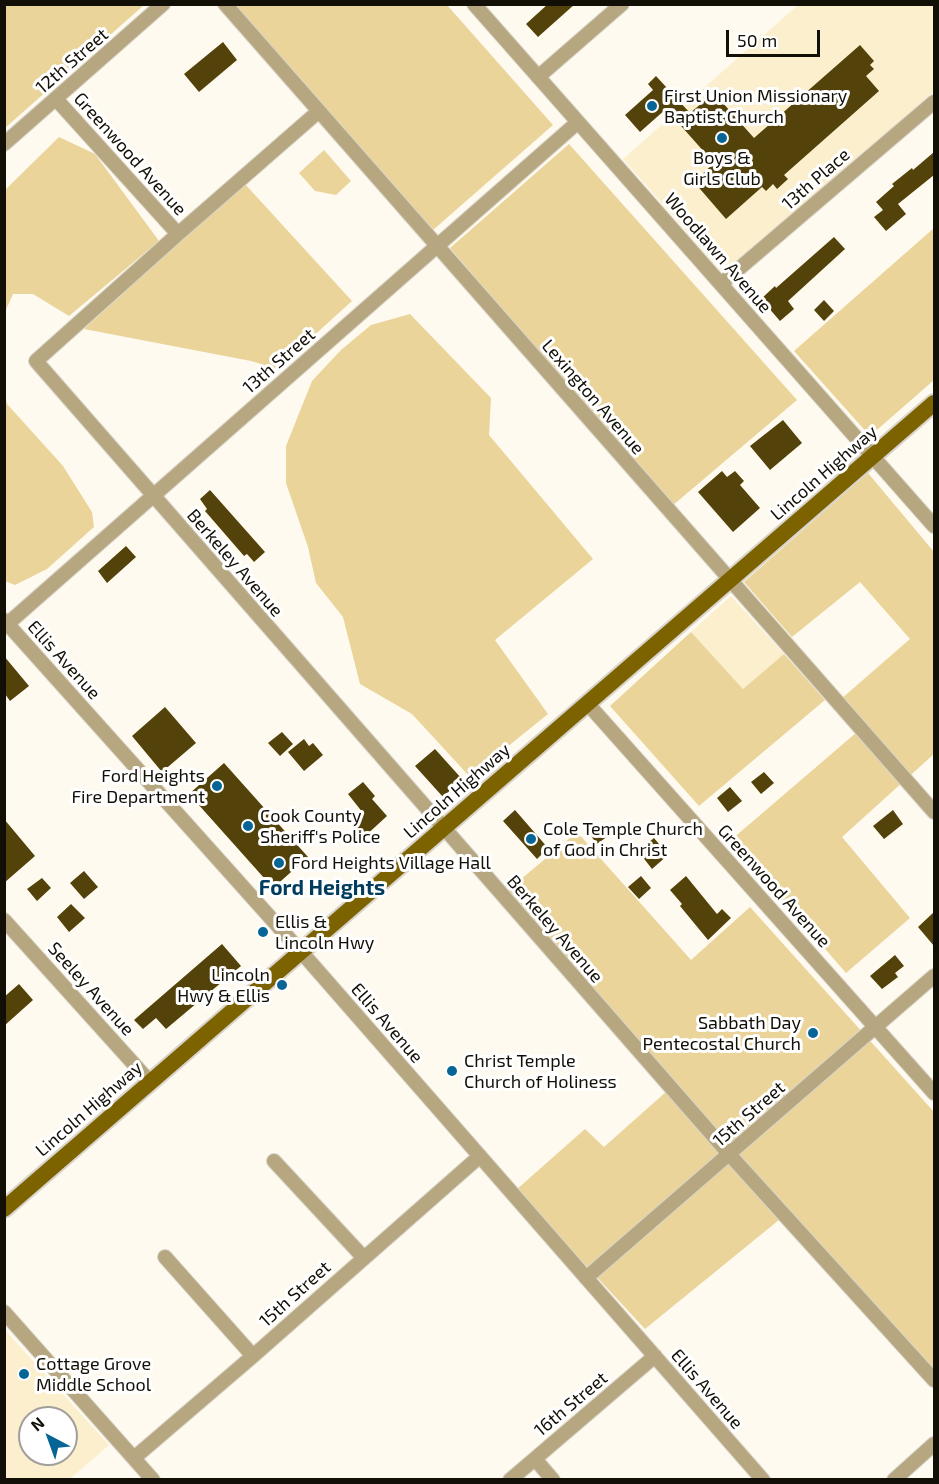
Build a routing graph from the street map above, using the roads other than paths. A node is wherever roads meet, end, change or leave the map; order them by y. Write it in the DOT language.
graph roads {
  1 [pos="163,4"];
  2 [pos="225,4"];
  3 [pos="474,4"];
  4 [pos="622,4"];
  5 [pos="538,77"];
  6 [pos="56,99"];
  7 [pos="934,102"];
  8 [pos="319,111"];
  9 [pos="578,122"];
  10 [pos="4,144"];
  11 [pos="178,234"];
  12 [pos="437,246"];
  13 [pos="721,284"];
  14 [pos="934,403"];
  15 [pos="873,456"];
  16 [pos="153,496"];
  17 [pos="934,526"];
  18 [pos="730,580"];
  19 [pos="6,624"];
  20 [pos="587,704"];
  21 [pos="934,812"];
  22 [pos="443,828"];
  23 [pos="4,920"];
  24 [pos="301,952"];
  25 [pos="934,976"];
  26 [pos="876,1027"];
  27 [pos="150,1082"];
  28 [pos="934,1093"];
  29 [pos="729,1155"];
  30 [pos="480,1156"];
  31 [pos="274,1161"];
  32 [pos="5,1207"];
  33 [pos="165,1257"];
  34 [pos="364,1258"];
  35 [pos="586,1278"];
  36 [pos="4,1312"];
  37 [pos="253,1356"];
  38 [pos="655,1356"];
  39 [pos="934,1380"];
  40 [pos="934,1444"];
  41 [pos="134,1458"];
  42 [pos="534,1459"];
  43 [pos="153,1479"];
  44 [pos="510,1479"];
  45 [pos="553,1479"];
  46 [pos="763,1479"];
  47 [pos="894,1479"];
  1 -- 6 [label="street, 12th Street"];
  2 -- 8 [label="street, Lexington Avenue"];
  3 -- 5 [label="street, Woodlawn Avenue"];
  4 -- 5 [label="street"];
  5 -- 9 [label="street, Woodlawn Avenue"];
  6 -- 10 [label="street, 12th Street"];
  6 -- 11 [label="street, Greenwood Avenue"];
  7 -- 13 [label="street, 13th Place"];
  8 -- 11 [label="street"];
  8 -- 12 [label="street, Lexington Avenue"];
  9 -- 12 [label="street, 13th Street"];
  9 -- 13 [label="street, Woodlawn Avenue"];
  11 -- 16 [label="street, Berkeley Avenue"];
  12 -- 16 [label="street, 13th Street"];
  12 -- 18 [label="street, Lexington Avenue"];
  13 -- 15 [label="street, Woodlawn Avenue"];
  14 -- 15 [label="main road, Lincoln Highway"];
  15 -- 17 [label="street, Woodlawn Avenue"];
  15 -- 18 [label="main road, Lincoln Highway"];
  16 -- 19 [label="street, 13th Street"];
  16 -- 22 [label="street, Berkeley Avenue"];
  18 -- 20 [label="main road, Lincoln Highway"];
  18 -- 21 [label="street, Lexington Avenue"];
  19 -- 24 [label="street, Ellis Avenue"];
  20 -- 22 [label="main road, Lincoln Highway"];
  20 -- 26 [label="street, Greenwood Avenue"];
  22 -- 24 [label="main road, Lincoln Highway"];
  22 -- 29 [label="street, Berkeley Avenue"];
  23 -- 27 [label="street, Seeley Avenue"];
  24 -- 27 [label="main road, Lincoln Highway"];
  24 -- 30 [label="street, Ellis Avenue"];
  25 -- 26 [label="street, 15th Street"];
  26 -- 28 [label="street, Greenwood Avenue"];
  26 -- 29 [label="street, 15th Street"];
  27 -- 32 [label="main road, Lincoln Highway"];
  29 -- 35 [label="street, 15th Street"];
  29 -- 39 [label="street, Berkeley Avenue"];
  30 -- 34 [label="street, 15th Street"];
  30 -- 35 [label="street, Ellis Avenue"];
  31 -- 34 [label="street"];
  33 -- 37 [label="street"];
  34 -- 37 [label="street, 15th Street"];
  35 -- 38 [label="street, Ellis Avenue"];
  36 -- 41 [label="street"];
  37 -- 41 [label="street, 15th Street"];
  38 -- 42 [label="street, 16th Street"];
  38 -- 46 [label="street, Ellis Avenue"];
  40 -- 47 [label="street"];
  41 -- 43 [label="street"];
  42 -- 44 [label="street, 16th Street"];
  42 -- 45 [label="street"];
}
